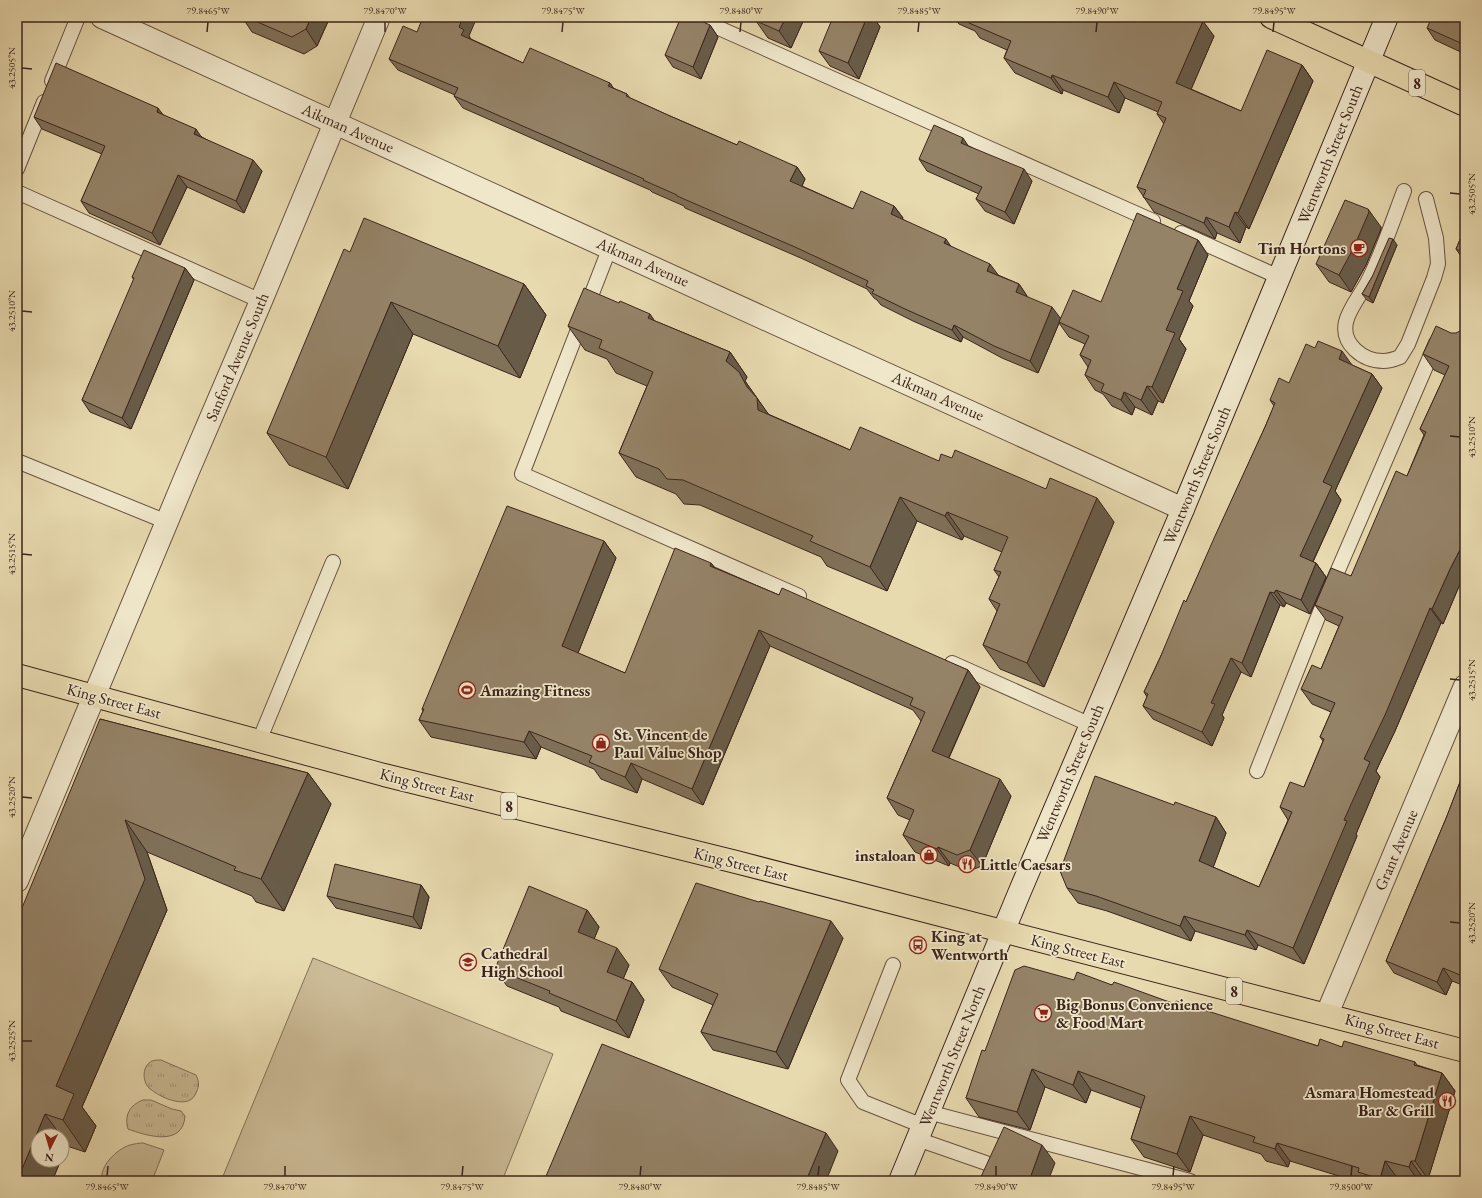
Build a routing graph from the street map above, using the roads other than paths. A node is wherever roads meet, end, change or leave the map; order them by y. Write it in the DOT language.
graph roads {
  1 [pos="78,17"];
  2 [pos="102,17"];
  3 [pos="378,17"];
  4 [pos="694,17"];
  5 [pos="1271,17"];
  6 [pos="1387,17"];
  7 [pos="1369,61"];
  8 [pos="1465,105"];
  9 [pos="335,122"];
  10 [pos="17,169"];
  11 [pos="1404,191"];
  12 [pos="17,192"];
  13 [pos="1426,199"];
  14 [pos="610,247"];
  15 [pos="1279,277"];
  16 [pos="261,301"];
  17 [pos="1442,330"];
  18 [pos="17,461"];
  19 [pos="1183,509"];
  20 [pos="167,522"];
  21 [pos="333,562"];
  22 [pos="814,603"];
  23 [pos="938,657"];
  24 [pos="17,675"];
  25 [pos="1463,695"];
  26 [pos="94,696"];
  27 [pos="1091,724"];
  28 [pos="259,741"];
  29 [pos="1257,771"];
  30 [pos="17,881"];
  31 [pos="1003,932"];
  32 [pos="893,965"];
  33 [pos="1327,1014"];
  34 [pos="1465,1051"];
  35 [pos="923,1126"];
  36 [pos="986,1163"];
  37 [pos="900,1181"];
  38 [pos="1190,1181"];
  1 -- 10 [label="lane"];
  2 -- 9 [label="street, Aikman Avenue"];
  3 -- 9 [label="street, Sanford Avenue South"];
  4 -- 15 [label="lane"];
  5 -- 7 [label="main road, 8"];
  6 -- 7 [label="street, Wentworth Street South"];
  7 -- 8 [label="main road, 8"];
  7 -- 15 [label="street, Wentworth Street South"];
  9 -- 14 [label="street, Aikman Avenue"];
  9 -- 16 [label="street, Sanford Avenue South"];
  11 -- 13 [label="lane"];
  12 -- 16 [label="lane"];
  14 -- 19 [label="street, Aikman Avenue"];
  14 -- 22 [label="lane"];
  15 -- 19 [label="street, Wentworth Street South"];
  16 -- 20 [label="street, Sanford Avenue South"];
  17 -- 29 [label="lane"];
  18 -- 20 [label="lane"];
  19 -- 27 [label="street, Wentworth Street South"];
  20 -- 26 [label="street, Sanford Avenue South"];
  21 -- 28 [label="lane"];
  23 -- 27 [label="lane"];
  24 -- 26 [label="main road, King Street East / 8"];
  25 -- 33 [label="street, Grant Avenue"];
  26 -- 28 [label="main road, King Street East / 8"];
  26 -- 30 [label="street, Sanford Avenue South"];
  27 -- 31 [label="street, Wentworth Street South"];
  28 -- 31 [label="main road, King Street East / 8"];
  31 -- 33 [label="main road, King Street East / 8"];
  31 -- 35 [label="street, Wentworth Street North"];
  32 -- 35 [label="lane"];
  33 -- 34 [label="main road, King Street East / 8"];
  35 -- 36 [label="lane"];
  35 -- 37 [label="street, Wentworth Street North"];
  35 -- 38 [label="lane"];
}
